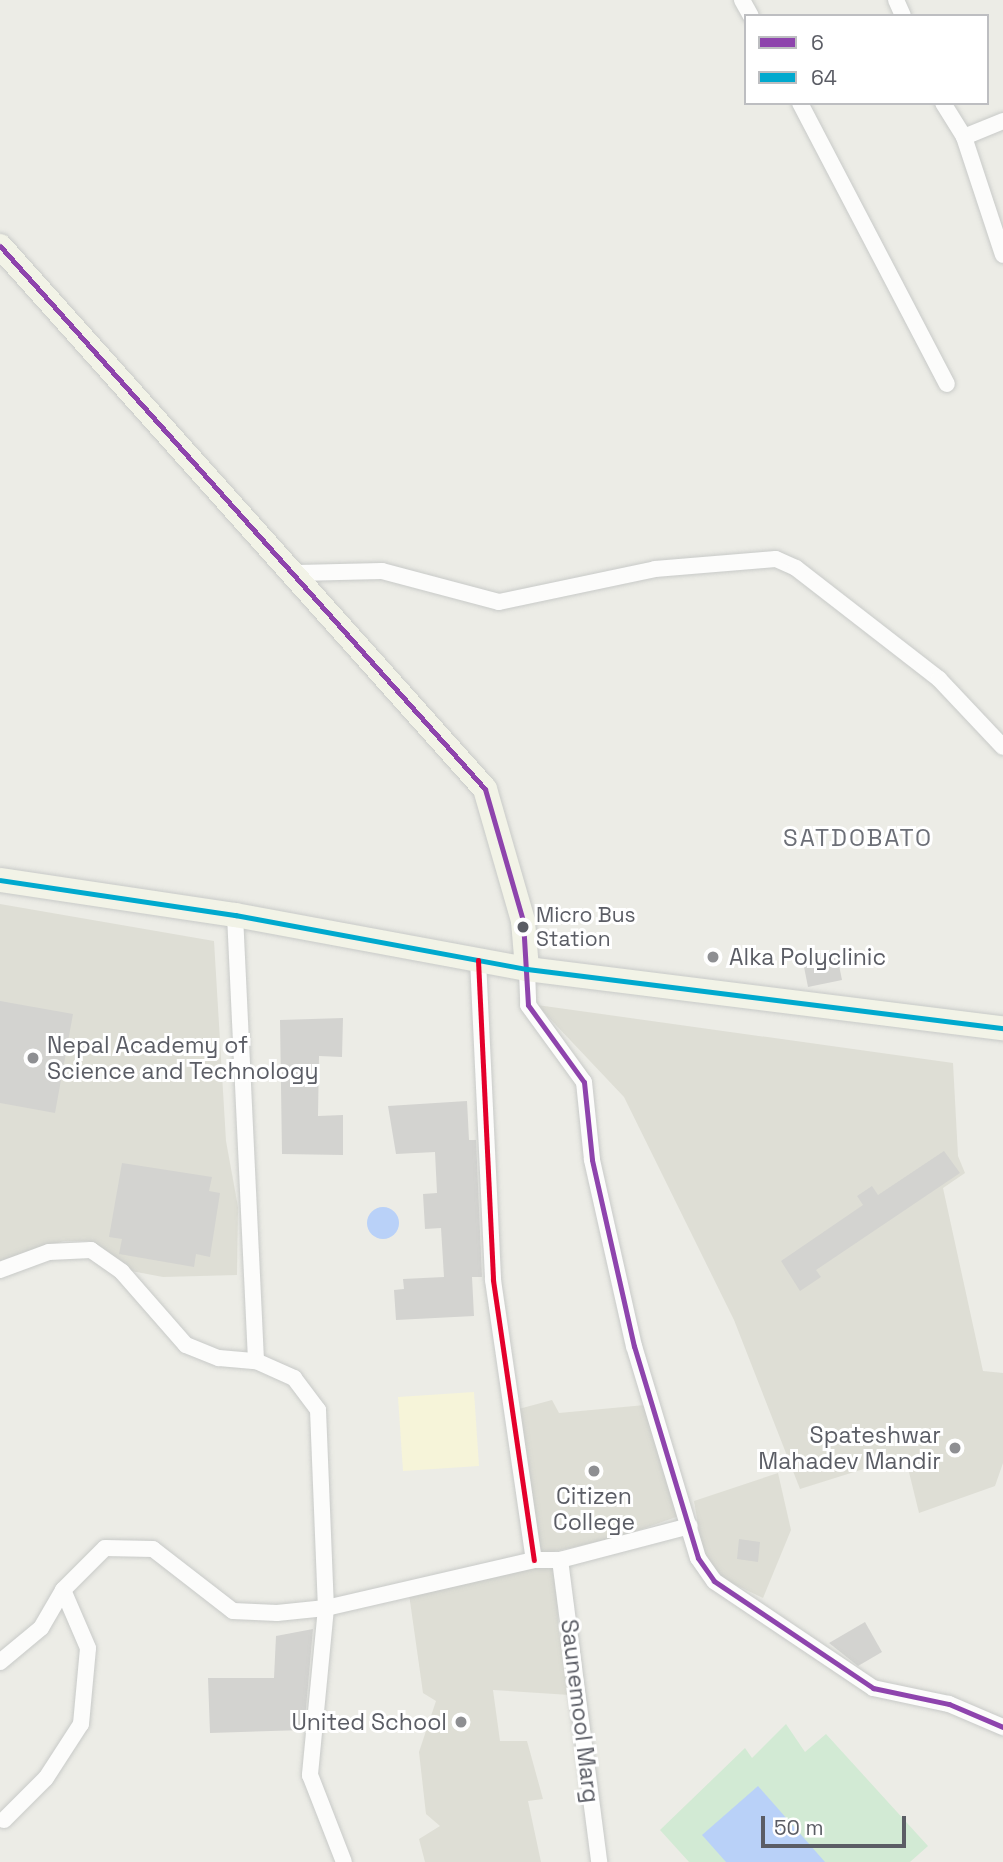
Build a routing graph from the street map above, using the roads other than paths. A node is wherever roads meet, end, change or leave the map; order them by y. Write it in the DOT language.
graph roads {
  1 [pos="801,105"];
  2 [pos="944,105"];
  3 [pos="1003,121"];
  4 [pos="964,137"];
  5 [pos="0,246"];
  6 [pos="1003,255"];
  7 [pos="947,384"];
  8 [pos="297,573"];
  9 [pos="1003,747"];
  10 [pos="0,880"];
  11 [pos="234,915"];
  12 [pos="478,960"];
  13 [pos="527,970"];
  14 [pos="1003,1028"];
  15 [pos="0,1270"];
  16 [pos="256,1361"];
  17 [pos="690,1526"];
  18 [pos="534,1560"];
  19 [pos="560,1560"];
  20 [pos="63,1590"];
  21 [pos="326,1608"];
  22 [pos="0,1662"];
  23 [pos="1003,1727"];
  24 [pos="4,1820"];
  25 [pos="344,1862"];
  26 [pos="599,1862"];
  1 -- 7 [label="street"];
  2 -- 4 [label="street"];
  3 -- 4 [label="street"];
  4 -- 6 [label="street"];
  5 -- 8 [label="main road"];
  8 -- 9 [label="street"];
  8 -- 13 [label="main road"];
  10 -- 11 [label="main road"];
  11 -- 12 [label="main road"];
  11 -- 16 [label="street"];
  12 -- 13 [label="main road"];
  12 -- 18 [label="street"];
  13 -- 14 [label="main road"];
  13 -- 17 [label="street"];
  15 -- 16 [label="street"];
  16 -- 21 [label="street"];
  17 -- 19 [label="street"];
  17 -- 23 [label="street"];
  18 -- 19 [label="street"];
  18 -- 21 [label="street"];
  19 -- 26 [label="street, Saunemool Marg"];
  20 -- 21 [label="street"];
  20 -- 22 [label="street"];
  20 -- 24 [label="street"];
  21 -- 25 [label="street"];
}
